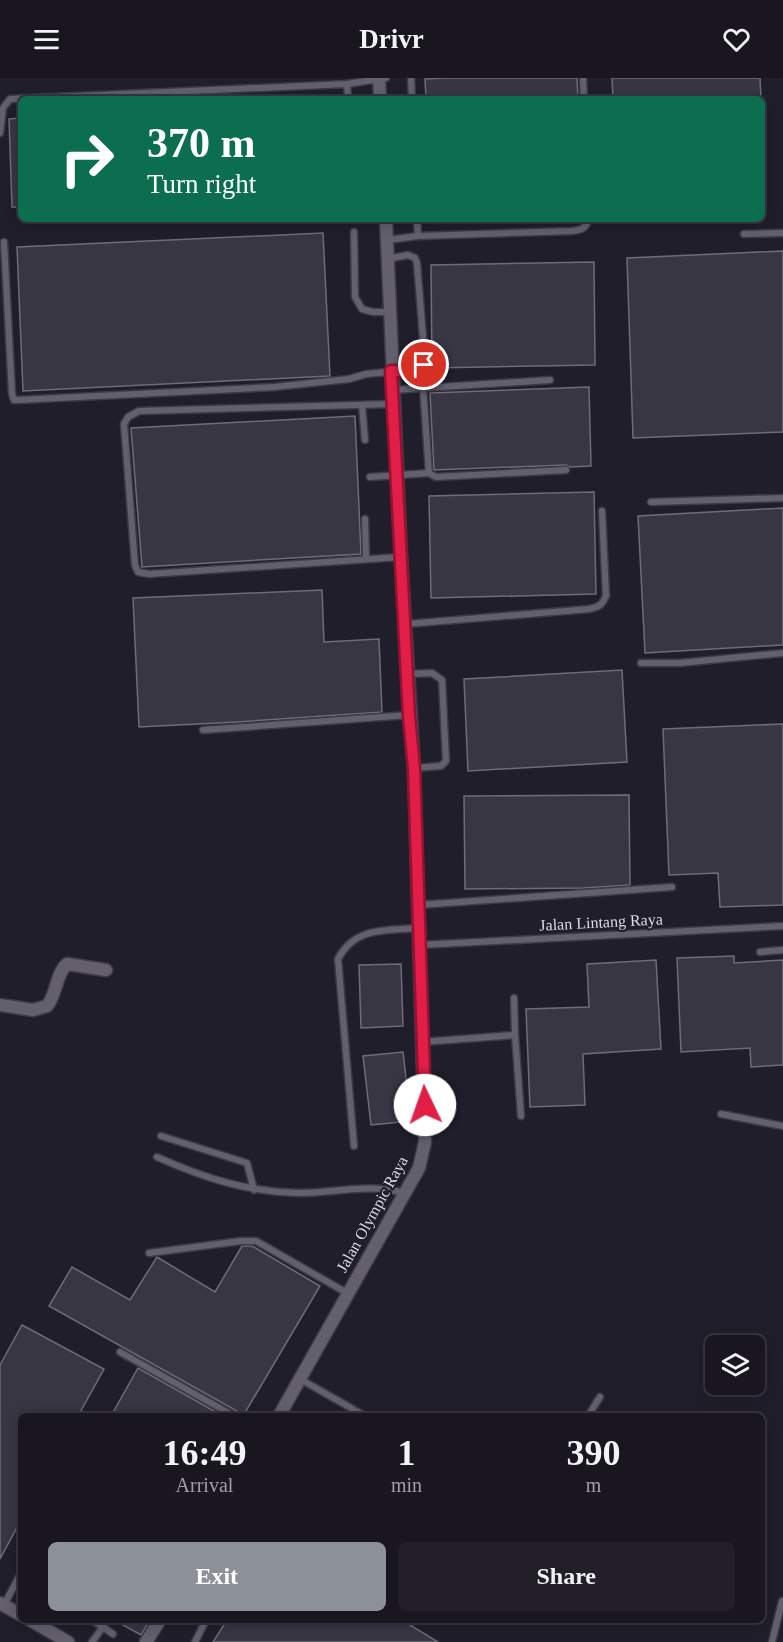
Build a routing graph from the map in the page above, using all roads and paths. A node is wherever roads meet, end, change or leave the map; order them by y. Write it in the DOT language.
graph roads {
  1 [pos="411,78"];
  2 [pos="583,78"];
  3 [pos="382,79"];
  4 [pos="347,84"];
  5 [pos="77,96"];
  6 [pos="348,96"];
  7 [pos="380,96"];
  8 [pos="412,96"];
  9 [pos="584,96"];
  10 [pos="18,99"];
  11 [pos="0,133"];
  12 [pos="386,222"];
  13 [pos="417,222"];
  14 [pos="587,222"];
  15 [pos="354,232"];
  16 [pos="783,233"];
  17 [pos="744,234"];
  18 [pos="418,236"];
  19 [pos="387,240"];
  20 [pos="4,242"];
  21 [pos="387,259"];
  22 [pos="389,312"];
  23 [pos="391,371"];
  24 [pos="550,380"];
  25 [pos="423,387"];
  26 [pos="392,390"];
  27 [pos="393,404"];
  28 [pos="362,406"];
  29 [pos="366,440"];
  30 [pos="566,470"];
  31 [pos="429,473"];
  32 [pos="397,475"];
  33 [pos="370,477"];
  34 [pos="783,498"];
  35 [pos="651,502"];
  36 [pos="602,511"];
  37 [pos="365,519"];
  38 [pos="401,557"];
  39 [pos="366,558"];
  40 [pos="406,624"];
  41 [pos="783,652"];
  42 [pos="641,663"];
  43 [pos="407,674"];
  44 [pos="409,716"];
  45 [pos="203,730"];
  46 [pos="414,768"];
  47 [pos="672,887"];
  48 [pos="417,906"];
  49 [pos="783,926"];
  50 [pos="420,928"];
  51 [pos="420,945"];
  52 [pos="783,950"];
  53 [pos="760,952"];
  54 [pos="106,970"];
  55 [pos="514,998"];
  56 [pos="0,1005"];
  57 [pos="515,1035"];
  58 [pos="422,1042"];
  59 [pos="721,1114"];
  60 [pos="520,1116"];
  61 [pos="783,1126"];
  62 [pos="161,1136"];
  63 [pos="354,1146"];
  64 [pos="157,1157"];
  65 [pos="254,1190"];
  66 [pos="404,1194"];
  67 [pos="149,1253"];
  68 [pos="347,1293"];
  69 [pos="120,1352"];
  70 [pos="299,1379"];
  71 [pos="600,1397"];
  72 [pos="229,1413"];
  73 [pos="281,1413"];
  74 [pos="360,1413"];
  75 [pos="590,1413"];
  76 [pos="18,1579"];
  77 [pos="782,1600"];
  78 [pos="2,1604"];
  79 [pos="18,1613"];
  80 [pos="35,1623"];
  81 [pos="96,1623"];
  82 [pos="158,1623"];
  83 [pos="204,1623"];
  84 [pos="103,1628"];
  85 [pos="113,1634"];
  86 [pos="68,1642"];
  87 [pos="92,1642"];
  88 [pos="146,1642"];
  89 [pos="195,1642"];
  90 [pos="771,1642"];
  1 -- 8 [label="lane"];
  2 -- 9 [label="lane"];
  3 -- 4 [label="lane"];
  3 -- 7 [label="street"];
  4 -- 5 [label="lane"];
  4 -- 6 [label="lane"];
  10 -- 11 [label="lane"];
  12 -- 19 [label="street, Jalan Olympic Raya"];
  13 -- 18 [label="lane"];
  14 -- 18 [label="lane"];
  15 -- 22 [label="lane"];
  16 -- 17 [label="lane"];
  18 -- 19 [label="lane"];
  19 -- 21 [label="street, Jalan Olympic Raya"];
  20 -- 23 [label="lane"];
  21 -- 22 [label="street, Jalan Olympic Raya"];
  21 -- 23 [label="lane"];
  22 -- 23 [label="street, Jalan Olympic Raya"];
  23 -- 26 [label="street, Jalan Olympic Raya"];
  24 -- 25 [label="lane"];
  25 -- 26 [label="lane"];
  25 -- 31 [label="lane"];
  26 -- 27 [label="street, Jalan Olympic Raya"];
  27 -- 28 [label="lane"];
  27 -- 32 [label="street, Jalan Olympic Raya"];
  28 -- 29 [label="lane"];
  28 -- 39 [label="lane"];
  30 -- 31 [label="lane"];
  31 -- 32 [label="lane"];
  32 -- 33 [label="lane"];
  32 -- 38 [label="street, Jalan Olympic Raya"];
  34 -- 35 [label="lane"];
  36 -- 40 [label="lane"];
  37 -- 39 [label="lane"];
  38 -- 39 [label="lane"];
  38 -- 40 [label="street, Jalan Olympic Raya"];
  40 -- 43 [label="street, Jalan Olympic Raya"];
  41 -- 42 [label="lane"];
  43 -- 44 [label="street, Jalan Olympic Raya"];
  43 -- 46 [label="lane"];
  44 -- 45 [label="lane"];
  44 -- 46 [label="street, Jalan Olympic Raya"];
  46 -- 48 [label="street, Jalan Olympic Raya"];
  47 -- 48 [label="lane"];
  48 -- 50 [label="street, Jalan Olympic Raya"];
  49 -- 51 [label="lane, Jalan Lintang Raya"];
  50 -- 51 [label="street, Jalan Olympic Raya"];
  50 -- 63 [label="lane"];
  51 -- 58 [label="street, Jalan Olympic Raya"];
  52 -- 53 [label="lane"];
  54 -- 56 [label="street"];
  55 -- 57 [label="lane"];
  57 -- 58 [label="lane"];
  57 -- 60 [label="lane"];
  58 -- 66 [label="street, Jalan Olympic Raya"];
  59 -- 61 [label="lane"];
  62 -- 65 [label="lane"];
  64 -- 65 [label="lane"];
  65 -- 66 [label="lane"];
  66 -- 68 [label="street, Jalan Olympic Raya"];
  67 -- 68 [label="lane"];
  68 -- 70 [label="street, Jalan Olympic Raya"];
  69 -- 72 [label="lane"];
  70 -- 73 [label="street, Jalan Olympic Raya"];
  70 -- 74 [label="lane"];
  71 -- 75 [label="lane"];
  76 -- 78 [label="lane"];
  77 -- 90 [label="lane"];
  78 -- 79 [label="street"];
  80 -- 86 [label="street"];
  81 -- 84 [label="lane"];
  82 -- 88 [label="street"];
  83 -- 89 [label="lane"];
  84 -- 85 [label="lane"];
  84 -- 87 [label="lane"];
}
